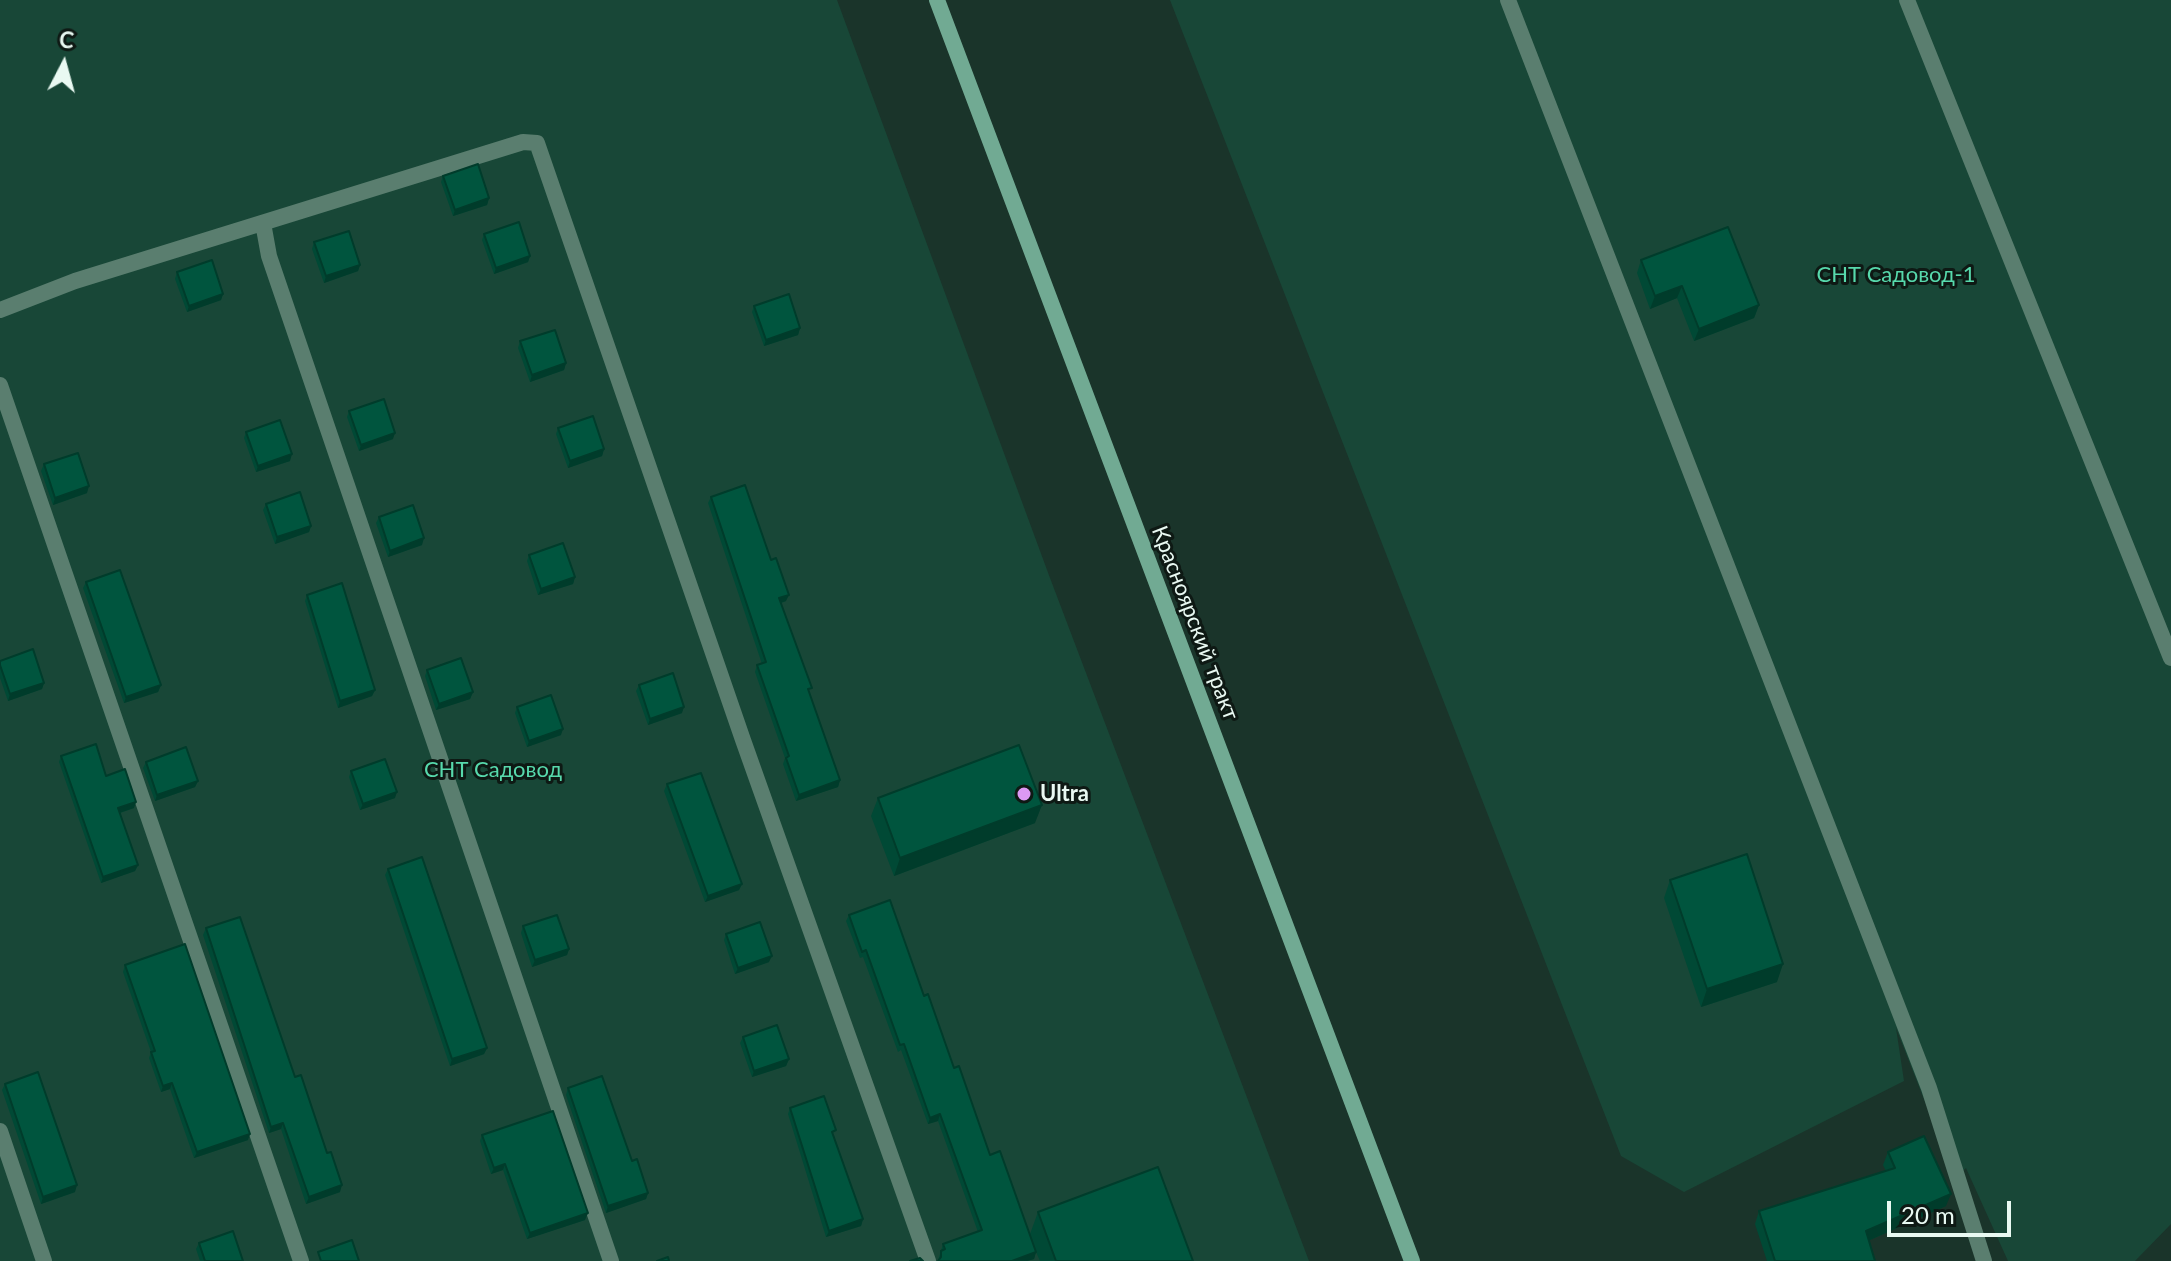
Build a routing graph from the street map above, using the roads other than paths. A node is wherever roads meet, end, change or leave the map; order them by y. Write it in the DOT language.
graph roads {
  1 [pos="937,0"];
  2 [pos="1508,0"];
  3 [pos="1907,0"];
  4 [pos="263,223"];
  5 [pos="0,310"];
  6 [pos="0,385"];
  7 [pos="2171,658"];
  8 [pos="0,1131"];
  9 [pos="44,1261"];
  10 [pos="301,1261"];
  11 [pos="611,1261"];
  12 [pos="928,1261"];
  13 [pos="1412,1261"];
  14 [pos="1984,1261"];
  1 -- 13 [label="main road, Красноярский тракт"];
  2 -- 14 [label="lane"];
  3 -- 7 [label="lane"];
  4 -- 5 [label="lane"];
  4 -- 11 [label="lane"];
  4 -- 12 [label="lane"];
  6 -- 10 [label="lane"];
  8 -- 9 [label="lane"];
}
